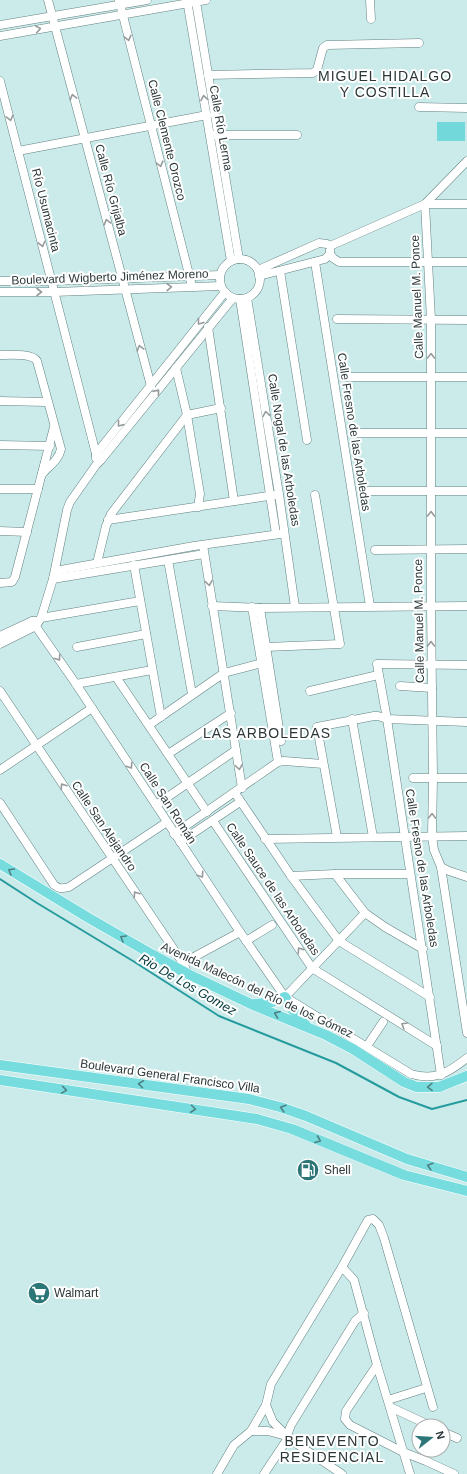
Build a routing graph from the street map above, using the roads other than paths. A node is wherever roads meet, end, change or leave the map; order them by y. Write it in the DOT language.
graph roads {
  1 [pos="48,0"];
  2 [pos="148,0"];
  3 [pos="206,0"];
  4 [pos="370,0"];
  5 [pos="120,2"];
  6 [pos="190,2"];
  7 [pos="122,14"];
  8 [pos="52,16"];
  9 [pos="371,19"];
  10 [pos="0,25"];
  11 [pos="55,26"];
  12 [pos="0,36"];
  13 [pos="419,43"];
  14 [pos="208,75"];
  15 [pos="0,81"];
  16 [pos="419,108"];
  17 [pos="467,108"];
  18 [pos="206,114"];
  19 [pos="150,125"];
  20 [pos="214,135"];
  21 [pos="297,135"];
  22 [pos="84,138"];
  23 [pos="18,152"];
  24 [pos="467,161"];
  25 [pos="425,204"];
  26 [pos="467,204"];
  27 [pos="330,250"];
  28 [pos="235,260"];
  29 [pos="315,262"];
  30 [pos="429,262"];
  31 [pos="467,262"];
  32 [pos="280,271"];
  33 [pos="259,273"];
  34 [pos="190,275"];
  35 [pos="220,275"];
  36 [pos="121,278"];
  37 [pos="0,281"];
  38 [pos="51,281"];
  39 [pos="192,286"];
  40 [pos="124,288"];
  41 [pos="223,289"];
  42 [pos="0,292"];
  43 [pos="54,292"];
  44 [pos="240,298"];
  45 [pos="337,319"];
  46 [pos="431,320"];
  47 [pos="467,320"];
  48 [pos="208,327"];
  49 [pos="0,355"];
  50 [pos="176,368"];
  51 [pos="430,376"];
  52 [pos="344,377"];
  53 [pos="467,377"];
  54 [pos="151,386"];
  55 [pos="0,401"];
  56 [pos="47,402"];
  57 [pos="221,408"];
  58 [pos="187,415"];
  59 [pos="54,427"];
  60 [pos="354,433"];
  61 [pos="431,434"];
  62 [pos="467,434"];
  63 [pos="307,440"];
  64 [pos="0,445"];
  65 [pos="50,446"];
  66 [pos="98,460"];
  67 [pos="42,474"];
  68 [pos="0,489"];
  69 [pos="38,489"];
  70 [pos="431,490"];
  71 [pos="368,491"];
  72 [pos="467,491"];
  73 [pos="279,494"];
  74 [pos="315,495"];
  75 [pos="270,496"];
  76 [pos="234,501"];
  77 [pos="198,507"];
  78 [pos="108,520"];
  79 [pos="0,531"];
  80 [pos="27,532"];
  81 [pos="280,534"];
  82 [pos="203,545"];
  83 [pos="467,549"];
  84 [pos="375,550"];
  85 [pos="430,550"];
  86 [pos="204,554"];
  87 [pos="168,560"];
  88 [pos="97,563"];
  89 [pos="134,565"];
  90 [pos="54,575"];
  91 [pos="0,583"];
  92 [pos="140,601"];
  93 [pos="212,606"];
  94 [pos="370,606"];
  95 [pos="431,606"];
  96 [pos="467,606"];
  97 [pos="256,607"];
  98 [pos="295,607"];
  99 [pos="334,607"];
  100 [pos="37,621"];
  101 [pos="146,634"];
  102 [pos="0,636"];
  103 [pos="0,644"];
  104 [pos="77,647"];
  105 [pos="266,647"];
  106 [pos="262,663"];
  107 [pos="432,665"];
  108 [pos="467,665"];
  109 [pos="152,670"];
  110 [pos="224,673"];
  111 [pos="378,675"];
  112 [pos="116,677"];
  113 [pos="76,684"];
  114 [pos="400,686"];
  115 [pos="432,688"];
  116 [pos="0,691"];
  117 [pos="310,691"];
  118 [pos="192,694"];
  119 [pos="92,708"];
  120 [pos="230,713"];
  121 [pos="161,716"];
  122 [pos="352,719"];
  123 [pos="387,719"];
  124 [pos="432,721"];
  125 [pos="467,722"];
  126 [pos="149,725"];
  127 [pos="36,746"];
  128 [pos="236,750"];
  129 [pos="168,754"];
  130 [pos="281,762"];
  131 [pos="323,764"];
  132 [pos="0,770"];
  133 [pos="413,778"];
  134 [pos="433,778"];
  135 [pos="467,778"];
  136 [pos="188,783"];
  137 [pos="238,791"];
  138 [pos="240,802"];
  139 [pos="0,803"];
  140 [pos="156,805"];
  141 [pos="207,812"];
  142 [pos="213,820"];
  143 [pos="167,822"];
  144 [pos="174,834"];
  145 [pos="404,836"];
  146 [pos="432,836"];
  147 [pos="467,836"];
  148 [pos="336,837"];
  149 [pos="373,837"];
  150 [pos="265,839"];
  151 [pos="180,842"];
  152 [pos="112,859"];
  153 [pos="0,864"];
  154 [pos="441,867"];
  155 [pos="335,874"];
  156 [pos="410,874"];
  157 [pos="291,876"];
  158 [pos="467,877"];
  159 [pos="365,913"];
  160 [pos="272,925"];
  161 [pos="240,932"];
  162 [pos="246,941"];
  163 [pos="339,941"];
  164 [pos="423,949"];
  165 [pos="182,963"];
  166 [pos="312,968"];
  167 [pos="188,974"];
  168 [pos="285,997"];
  169 [pos="430,997"];
  170 [pos="253,1004"];
  171 [pos="383,1022"];
  172 [pos="308,1026"];
  173 [pos="467,1033"];
  174 [pos="367,1046"];
  175 [pos="438,1046"];
  176 [pos="467,1058"];
  177 [pos="0,1065"];
  178 [pos="441,1075"];
  179 [pos="467,1075"];
  180 [pos="0,1080"];
  181 [pos="467,1177"];
  182 [pos="434,1183"];
  183 [pos="467,1188"];
  184 [pos="467,1191"];
  185 [pos="342,1267"];
  186 [pos="364,1313"];
  187 [pos="377,1365"];
  188 [pos="426,1388"];
  189 [pos="389,1404"];
  190 [pos="266,1405"];
  191 [pos="433,1407"];
  192 [pos="416,1418"];
  193 [pos="251,1431"];
  194 [pos="451,1436"];
  195 [pos="288,1437"];
  196 [pos="456,1438"];
  197 [pos="403,1452"];
  198 [pos="217,1474"];
  199 [pos="264,1474"];
  200 [pos="342,1474"];
  201 [pos="410,1474"];
  202 [pos="454,1474"];
  1 -- 8 [label="street, Calle Río Grijalba"];
  2 -- 5 [label="street"];
  3 -- 6 [label="street"];
  4 -- 9 [label="street"];
  5 -- 7 [label="street, Calle Clemente Orozco"];
  5 -- 8 [label="street"];
  6 -- 7 [label="street"];
  6 -- 14 [label="street, Calle Río Lerma"];
  18 -- 6 [label="street, Calle Río Lerma, one-way"];
  7 -- 11 [label="street"];
  7 -- 19 [label="street, Calle Clemente Orozco, one-way"];
  8 -- 10 [label="street"];
  8 -- 11 [label="street, Calle Río Grijalba"];
  12 -- 11 [label="street, one-way"];
  22 -- 11 [label="street, Calle Río Grijalba, one-way"];
  13 -- 14 [label="street"];
  14 -- 20 [label="street, Calle Río Lerma"];
  15 -- 23 [label="street, Río Usumacinta, one-way"];
  16 -- 17 [label="street"];
  18 -- 19 [label="street"];
  18 -- 20 [label="street, Calle Río Lerma"];
  19 -- 22 [label="street"];
  19 -- 34 [label="street, Calle Clemente Orozco, one-way"];
  20 -- 21 [label="street"];
  20 -- 28 [label="street, Calle Río Lerma"];
  22 -- 23 [label="street"];
  36 -- 22 [label="street, Calle Río Grijalba, one-way"];
  23 -- 38 [label="street, Río Usumacinta, one-way"];
  24 -- 25 [label="street"];
  25 -- 26 [label="street"];
  25 -- 27 [label="street"];
  25 -- 30 [label="street, Calle Manuel M. Ponce"];
  27 -- 29 [label="street"];
  27 -- 30 [label="street"];
  27 -- 33 [label="street"];
  28 -- 33 [label="street"];
  28 -- 35 [label="street"];
  29 -- 32 [label="street"];
  29 -- 94 [label="street, Calle Fresno de las Arboledas"];
  30 -- 31 [label="street"];
  30 -- 46 [label="street, Calle Manuel M. Ponce"];
  32 -- 33 [label="street"];
  32 -- 63 [label="street"];
  33 -- 44 [label="street"];
  34 -- 35 [label="street, Boulevard Wigberto Jiménez Moreno"];
  34 -- 36 [label="street, Boulevard Wigberto Jiménez Moreno"];
  34 -- 39 [label="street, Calle Clemente Orozco"];
  35 -- 41 [label="street"];
  36 -- 38 [label="street, Boulevard Wigberto Jiménez Moreno"];
  36 -- 40 [label="street, Calle Río Grijalba"];
  37 -- 38 [label="street, Boulevard Wigberto Jiménez Moreno"];
  38 -- 43 [label="street, Río Usumacinta"];
  40 -- 39 [label="street, Boulevard Wigberto Jiménez Moreno, one-way"];
  39 -- 41 [label="street, Boulevard Wigberto Jiménez Moreno"];
  40 -- 43 [label="street, Boulevard Wigberto Jiménez Moreno"];
  54 -- 40 [label="street, Calle Río Grijalba, one-way"];
  41 -- 44 [label="street"];
  41 -- 54 [label="street, one-way"];
  42 -- 43 [label="street, Boulevard Wigberto Jiménez Moreno, one-way"];
  43 -- 66 [label="street, Río Usumacinta"];
  44 -- 48 [label="street"];
  73 -- 44 [label="street, Calle Nogal de las Arboledas, one-way"];
  44 -- 75 [label="street, Calle Nogal de las Arboledas"];
  45 -- 46 [label="street"];
  46 -- 47 [label="street"];
  51 -- 46 [label="street, Calle Manuel M. Ponce, one-way"];
  48 -- 50 [label="street"];
  48 -- 57 [label="street"];
  49 -- 56 [label="street"];
  50 -- 58 [label="street"];
  66 -- 50 [label="street, one-way"];
  51 -- 52 [label="street"];
  51 -- 53 [label="street"];
  51 -- 61 [label="street, Calle Manuel M. Ponce"];
  54 -- 66 [label="street, one-way"];
  55 -- 56 [label="street"];
  56 -- 59 [label="street"];
  57 -- 58 [label="street"];
  57 -- 76 [label="street"];
  58 -- 77 [label="street"];
  58 -- 78 [label="street"];
  59 -- 65 [label="street"];
  59 -- 67 [label="street"];
  60 -- 61 [label="street"];
  61 -- 62 [label="street"];
  61 -- 70 [label="street, Calle Manuel M. Ponce"];
  64 -- 65 [label="street"];
  65 -- 67 [label="street"];
  66 -- 90 [label="street"];
  67 -- 69 [label="street"];
  68 -- 69 [label="street"];
  69 -- 80 [label="street"];
  70 -- 71 [label="street"];
  70 -- 72 [label="street"];
  85 -- 70 [label="street, Calle Manuel M. Ponce, one-way"];
  73 -- 75 [label="street"];
  73 -- 81 [label="street, Calle Nogal de las Arboledas"];
  74 -- 99 [label="street"];
  75 -- 76 [label="street"];
  75 -- 81 [label="street, Calle Nogal de las Arboledas"];
  76 -- 77 [label="street"];
  77 -- 78 [label="street"];
  78 -- 88 [label="street"];
  79 -- 80 [label="street"];
  80 -- 91 [label="street"];
  81 -- 82 [label="street"];
  81 -- 98 [label="street, Calle Nogal de las Arboledas"];
  82 -- 86 [label="street"];
  82 -- 88 [label="street"];
  83 -- 85 [label="street"];
  84 -- 85 [label="street"];
  85 -- 95 [label="street, Calle Manuel M. Ponce"];
  86 -- 87 [label="street"];
  86 -- 93 [label="street, one-way"];
  87 -- 89 [label="street"];
  87 -- 118 [label="street"];
  88 -- 90 [label="street"];
  89 -- 90 [label="street"];
  89 -- 92 [label="street"];
  90 -- 100 [label="street"];
  92 -- 100 [label="street"];
  92 -- 101 [label="street"];
  93 -- 97 [label="street"];
  93 -- 110 [label="street"];
  94 -- 95 [label="street"];
  94 -- 99 [label="street"];
  95 -- 96 [label="street"];
  107 -- 95 [label="street, Calle Manuel M. Ponce, one-way"];
  97 -- 98 [label="street"];
  97 -- 105 [label="street"];
  97 -- 106 [label="street"];
  98 -- 99 [label="street"];
  99 -- 105 [label="street"];
  100 -- 102 [label="street"];
  100 -- 103 [label="street"];
  100 -- 113 [label="street, Calle San Román, one-way"];
  101 -- 104 [label="street"];
  101 -- 109 [label="street"];
  105 -- 130 [label="street"];
  106 -- 110 [label="street"];
  106 -- 130 [label="street"];
  107 -- 108 [label="street"];
  107 -- 111 [label="street, Calle Fresno de las Arboledas"];
  107 -- 115 [label="street, Calle Manuel M. Ponce"];
  109 -- 112 [label="street"];
  109 -- 121 [label="street"];
  110 -- 118 [label="street"];
  110 -- 120 [label="street"];
  111 -- 117 [label="street"];
  111 -- 123 [label="street, Calle Fresno de las Arboledas"];
  112 -- 113 [label="street"];
  112 -- 126 [label="street"];
  113 -- 119 [label="street, Calle San Román"];
  114 -- 115 [label="street"];
  115 -- 124 [label="street, Calle Manuel M. Ponce"];
  116 -- 127 [label="street, Calle San Alejandro"];
  118 -- 121 [label="street"];
  119 -- 127 [label="street"];
  119 -- 140 [label="street, Calle San Román, one-way"];
  120 -- 128 [label="street"];
  120 -- 129 [label="street"];
  121 -- 126 [label="street"];
  122 -- 123 [label="street"];
  122 -- 131 [label="street"];
  122 -- 149 [label="street"];
  123 -- 124 [label="street"];
  123 -- 145 [label="street, Calle Fresno de las Arboledas"];
  124 -- 125 [label="street"];
  124 -- 134 [label="street, Calle Manuel M. Ponce"];
  126 -- 129 [label="street"];
  127 -- 132 [label="street"];
  152 -- 127 [label="street, Calle San Alejandro, one-way"];
  128 -- 136 [label="street"];
  128 -- 137 [label="street, one-way"];
  129 -- 136 [label="street"];
  130 -- 131 [label="street"];
  130 -- 137 [label="street"];
  131 -- 148 [label="street"];
  133 -- 134 [label="street"];
  134 -- 135 [label="street"];
  146 -- 134 [label="street, Calle Manuel M. Ponce, one-way"];
  136 -- 140 [label="street"];
  136 -- 141 [label="street"];
  137 -- 138 [label="street"];
  137 -- 141 [label="street"];
  138 -- 142 [label="street"];
  138 -- 150 [label="street"];
  139 -- 152 [label="street"];
  140 -- 143 [label="street, Calle San Román"];
  141 -- 144 [label="street"];
  142 -- 151 [label="street"];
  166 -- 142 [label="street, Calle Sauce de las Arboledas, one-way"];
  143 -- 144 [label="street, Calle San Román"];
  143 -- 152 [label="street"];
  144 -- 151 [label="street, Calle San Román"];
  145 -- 146 [label="street"];
  145 -- 149 [label="street"];
  145 -- 156 [label="street, Calle Fresno de las Arboledas"];
  146 -- 147 [label="street"];
  146 -- 154 [label="street, Calle Manuel M. Ponce"];
  148 -- 149 [label="street"];
  148 -- 150 [label="street"];
  150 -- 157 [label="street"];
  151 -- 161 [label="street, Calle San Román, one-way"];
  165 -- 152 [label="street, Calle San Alejandro, one-way"];
  167 -- 153 [label="main road, Avenida Malecón del Río de los Gómez, one-way"];
  154 -- 158 [label="street"];
  154 -- 173 [label="street, Calle Manuel M. Ponce"];
  155 -- 156 [label="street"];
  155 -- 157 [label="street"];
  155 -- 159 [label="street"];
  156 -- 164 [label="street, Calle Fresno de las Arboledas"];
  157 -- 163 [label="street"];
  159 -- 163 [label="street"];
  159 -- 164 [label="street"];
  160 -- 162 [label="street"];
  161 -- 162 [label="street, Calle San Román"];
  161 -- 165 [label="street"];
  162 -- 168 [label="street, Calle San Román"];
  163 -- 166 [label="street"];
  163 -- 169 [label="street"];
  164 -- 169 [label="street, Calle Fresno de las Arboledas"];
  165 -- 167 [label="street, Calle San Alejandro"];
  166 -- 168 [label="street"];
  175 -- 166 [label="street, Calle Sauce de las Arboledas, one-way"];
  167 -- 170 [label="main road, Avenida Malecón del Río de los Gómez"];
  168 -- 170 [label="main road"];
  168 -- 172 [label="main road"];
  168 -- 174 [label="street"];
  169 -- 175 [label="street, Calle Fresno de las Arboledas"];
  172 -- 170 [label="main road, Avenida Malecón del Río de los Gómez, one-way"];
  171 -- 174 [label="street"];
  179 -- 172 [label="main road, Avenida Malecón del Río de los Gómez, one-way"];
  174 -- 178 [label="street"];
  175 -- 178 [label="street, Calle Fresno de las Arboledas"];
  176 -- 178 [label="street"];
  181 -- 177 [label="main road, Boulevard General Francisco Villa, one-way"];
  180 -- 182 [label="main road, one-way"];
  182 -- 183 [label="main road"];
  182 -- 184 [label="main road"];
  185 -- 186 [label="street"];
  185 -- 188 [label="street"];
  185 -- 190 [label="street"];
  186 -- 187 [label="street"];
  186 -- 195 [label="street"];
  187 -- 189 [label="street"];
  187 -- 197 [label="street"];
  188 -- 189 [label="street"];
  188 -- 191 [label="street"];
  189 -- 192 [label="street"];
  189 -- 197 [label="street"];
  190 -- 193 [label="street"];
  190 -- 195 [label="street"];
  193 -- 195 [label="street"];
  193 -- 198 [label="street"];
  194 -- 196 [label="street"];
  195 -- 199 [label="street"];
  195 -- 200 [label="street"];
  197 -- 201 [label="street"];
  197 -- 202 [label="street"];
}
